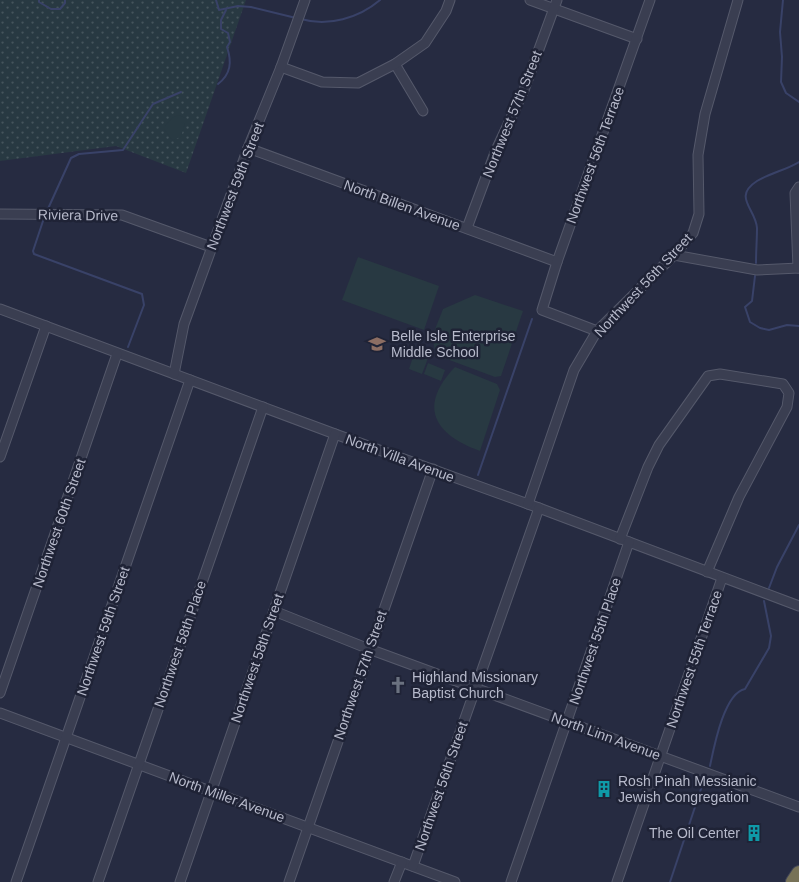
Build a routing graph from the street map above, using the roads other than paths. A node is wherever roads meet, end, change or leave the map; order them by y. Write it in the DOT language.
graph roads {
  1 [pos="305,0"];
  2 [pos="450,0"];
  3 [pos="530,0"];
  4 [pos="557,0"];
  5 [pos="650,0"];
  6 [pos="738,0"];
  7 [pos="554,9"];
  8 [pos="637,39"];
  9 [pos="395,64"];
  10 [pos="281,68"];
  11 [pos="422,111"];
  12 [pos="248,148"];
  13 [pos="799,187"];
  14 [pos="0,214"];
  15 [pos="467,228"];
  16 [pos="211,246"];
  17 [pos="674,255"];
  18 [pos="557,262"];
  19 [pos="799,268"];
  20 [pos="0,309"];
  21 [pos="46,326"];
  22 [pos="597,331"];
  23 [pos="117,354"];
  24 [pos="174,374"];
  25 [pos="708,376"];
  26 [pos="190,380"];
  27 [pos="263,407"];
  28 [pos="335,434"];
  29 [pos="0,457"];
  30 [pos="433,469"];
  31 [pos="528,504"];
  32 [pos="539,508"];
  33 [pos="625,540"];
  34 [pos="707,572"];
  35 [pos="722,578"];
  36 [pos="798,604"];
  37 [pos="274,611"];
  38 [pos="369,648"];
  39 [pos="476,687"];
  40 [pos="0,693"];
  41 [pos="0,712"];
  42 [pos="567,722"];
  43 [pos="66,737"];
  44 [pos="660,756"];
  45 [pos="138,764"];
  46 [pos="211,791"];
  47 [pos="799,807"];
  48 [pos="308,827"];
  49 [pos="402,862"];
  50 [pos="413,866"];
  51 [pos="799,873"];
  52 [pos="16,882"];
  53 [pos="98,882"];
  54 [pos="180,882"];
  55 [pos="289,882"];
  56 [pos="394,882"];
  57 [pos="455,882"];
  58 [pos="512,882"];
  59 [pos="617,882"];
  60 [pos="794,882"];
  1 -- 10 [label="street, Northwest 59th Street"];
  2 -- 9 [label="street"];
  3 -- 7 [label="street"];
  4 -- 7 [label="street, Northwest 57th Street"];
  5 -- 8 [label="street, Northwest 56th Terrace"];
  6 -- 17 [label="street, Northwest 56th Street"];
  7 -- 8 [label="street"];
  7 -- 15 [label="street, Northwest 57th Street"];
  8 -- 18 [label="street, Northwest 56th Terrace"];
  9 -- 10 [label="street"];
  9 -- 11 [label="street"];
  10 -- 12 [label="street, Northwest 59th Street"];
  12 -- 15 [label="street, North Billen Avenue"];
  12 -- 16 [label="street, Northwest 59th Street"];
  13 -- 19 [label="street"];
  14 -- 16 [label="street, Riviera Drive"];
  15 -- 18 [label="street, North Billen Avenue"];
  16 -- 24 [label="street, Northwest 59th Street"];
  17 -- 19 [label="street"];
  17 -- 22 [label="street, Northwest 56th Street"];
  18 -- 22 [label="street, Northwest 56th Terrace"];
  20 -- 21 [label="street, North Villa Avenue"];
  21 -- 23 [label="street, North Villa Avenue"];
  21 -- 29 [label="street"];
  22 -- 31 [label="street, Northwest 56th Street"];
  23 -- 24 [label="street, North Villa Avenue"];
  23 -- 40 [label="street, Northwest 60th Street"];
  24 -- 26 [label="street, North Villa Avenue"];
  25 -- 33 [label="street, Northwest 55th Place"];
  25 -- 34 [label="street, Northwest 55th Terrace"];
  26 -- 27 [label="street, North Villa Avenue"];
  26 -- 43 [label="street, Northwest 59th Street"];
  27 -- 28 [label="street, North Villa Avenue"];
  27 -- 45 [label="street, Northwest 58th Place"];
  28 -- 30 [label="street, North Villa Avenue"];
  28 -- 37 [label="street, Northwest 58th Street"];
  30 -- 31 [label="street, North Villa Avenue"];
  30 -- 38 [label="street, Northwest 57th Street"];
  31 -- 32 [label="street, North Villa Avenue"];
  32 -- 33 [label="street, North Villa Avenue"];
  32 -- 39 [label="street, Northwest 56th Street"];
  33 -- 34 [label="street, North Villa Avenue"];
  33 -- 42 [label="street, Northwest 55th Place"];
  34 -- 35 [label="street, North Villa Avenue"];
  35 -- 36 [label="street, North Villa Avenue"];
  35 -- 44 [label="street, Northwest 55th Terrace"];
  37 -- 38 [label="street, North Linn Avenue"];
  37 -- 46 [label="street, Northwest 58th Street"];
  38 -- 39 [label="street, North Linn Avenue"];
  38 -- 48 [label="street, Northwest 57th Street"];
  39 -- 42 [label="street, North Linn Avenue"];
  39 -- 50 [label="street, Northwest 56th Street"];
  41 -- 43 [label="street, North Miller Avenue"];
  42 -- 44 [label="street, North Linn Avenue"];
  42 -- 58 [label="street, Northwest 55th Place"];
  43 -- 45 [label="street, North Miller Avenue"];
  43 -- 52 [label="street, Northwest 59th Street"];
  44 -- 47 [label="street, North Linn Avenue"];
  44 -- 59 [label="street, Northwest 55th Terrace"];
  45 -- 46 [label="street, North Miller Avenue"];
  45 -- 53 [label="street, Northwest 58th Place"];
  46 -- 48 [label="street, North Miller Avenue"];
  46 -- 54 [label="street, Northwest 58th Street"];
  48 -- 49 [label="street, North Miller Avenue"];
  48 -- 55 [label="street, Northwest 57th Street"];
  49 -- 50 [label="street, North Miller Avenue"];
  49 -- 56 [label="street, Northwest 56th Street"];
  50 -- 57 [label="street, North Miller Avenue"];
  51 -- 60 [label="highway"];
}
